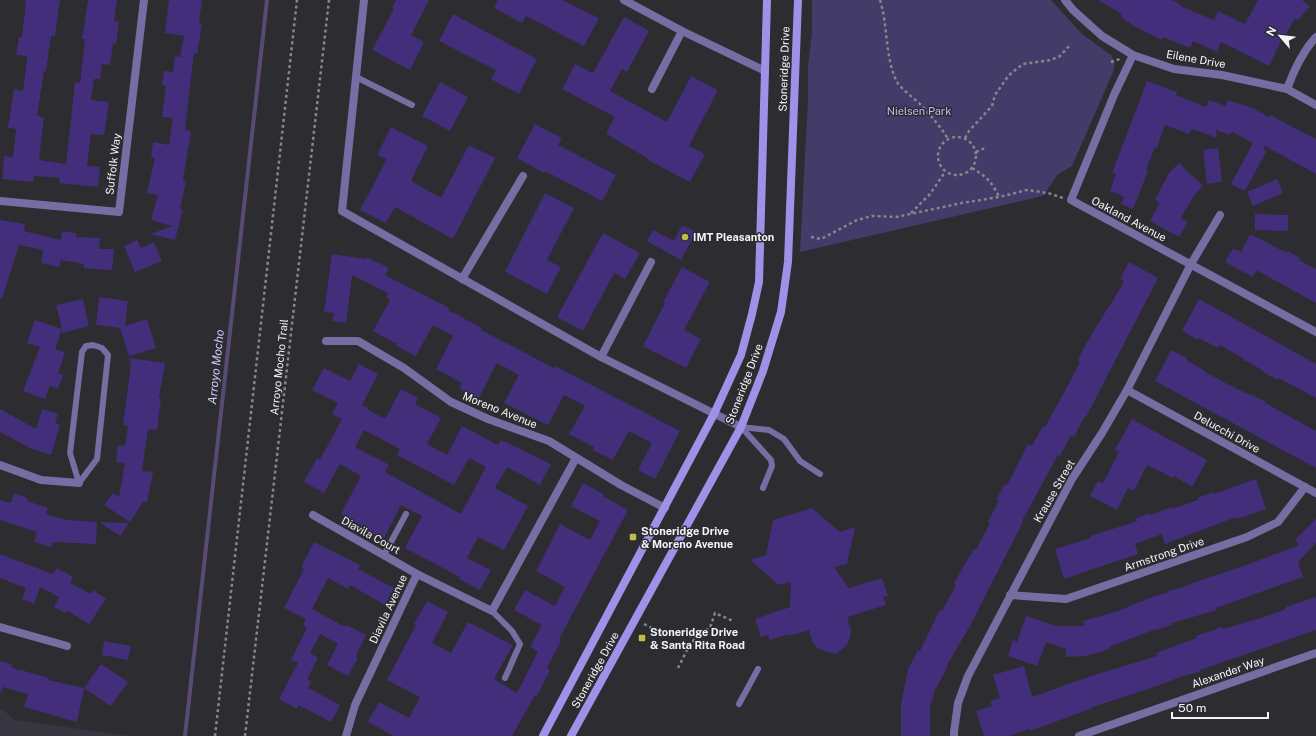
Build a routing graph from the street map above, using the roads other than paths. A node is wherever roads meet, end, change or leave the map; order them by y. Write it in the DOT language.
graph roads {
  1 [pos="144,0"];
  2 [pos="364,0"];
  3 [pos="624,0"];
  4 [pos="767,0"];
  5 [pos="798,0"];
  6 [pos="1065,0"];
  7 [pos="682,31"];
  8 [pos="1316,37"];
  9 [pos="1133,55"];
  10 [pos="765,71"];
  11 [pos="356,77"];
  12 [pos="652,89"];
  13 [pos="1287,89"];
  14 [pos="412,105"];
  15 [pos="1316,105"];
  16 [pos="523,176"];
  17 [pos="0,201"];
  18 [pos="1220,214"];
  19 [pos="651,262"];
  20 [pos="1191,264"];
  21 [pos="462,279"];
  22 [pos="1316,332"];
  23 [pos="326,341"];
  24 [pos="601,357"];
  25 [pos="1127,390"];
  26 [pos="714,414"];
  27 [pos="741,427"];
  28 [pos="576,458"];
  29 [pos="0,465"];
  30 [pos="820,474"];
  31 [pos="79,484"];
  32 [pos="1305,487"];
  33 [pos="763,488"];
  34 [pos="1316,493"];
  35 [pos="665,508"];
  36 [pos="406,514"];
  37 [pos="314,515"];
  38 [pos="384,555"];
  39 [pos="417,574"];
  40 [pos="1010,595"];
  41 [pos="492,610"];
  42 [pos="0,627"];
  43 [pos="67,646"];
  44 [pos="1316,653"];
  45 [pos="758,669"];
  46 [pos="505,678"];
  47 [pos="739,704"];
  48 [pos="347,735"];
  49 [pos="543,736"];
  50 [pos="571,736"];
  51 [pos="954,736"];
  52 [pos="1080,736"];
  1 -- 17 [label="street, Suffolk Way"];
  2 -- 11 [label="street"];
  3 -- 7 [label="street"];
  4 -- 10 [label="main road, Stoneridge Drive"];
  5 -- 27 [label="main road, Stoneridge Drive"];
  6 -- 9 [label="street, Eilene Drive"];
  7 -- 10 [label="street"];
  7 -- 12 [label="street"];
  8 -- 13 [label="street"];
  9 -- 13 [label="street, Eilene Drive"];
  9 -- 20 [label="street, Oakland Avenue"];
  10 -- 26 [label="main road, Stoneridge Drive"];
  11 -- 14 [label="lane"];
  11 -- 21 [label="street"];
  13 -- 15 [label="street, Eilene Drive"];
  16 -- 21 [label="street"];
  18 -- 20 [label="street, Krause Street"];
  19 -- 24 [label="street"];
  20 -- 22 [label="street, Oakland Avenue"];
  20 -- 25 [label="street, Krause Street"];
  21 -- 24 [label="street"];
  23 -- 28 [label="street, Moreno Avenue"];
  24 -- 26 [label="street"];
  25 -- 32 [label="street, Delucchi Drive"];
  25 -- 40 [label="street, Krause Street"];
  26 -- 27 [label="street"];
  26 -- 35 [label="main road, Stoneridge Drive"];
  27 -- 30 [label="lane"];
  27 -- 33 [label="lane"];
  27 -- 50 [label="main road, Stoneridge Drive"];
  28 -- 35 [label="street, Moreno Avenue"];
  28 -- 41 [label="street"];
  29 -- 31 [label="street"];
  31 -- 31 [label="lane"];
  32 -- 34 [label="street, Delucchi Drive"];
  32 -- 40 [label="street, Armstrong Drive"];
  35 -- 49 [label="main road, Stoneridge Drive"];
  36 -- 38 [label="lane"];
  37 -- 38 [label="street, Diavila Court"];
  38 -- 39 [label="street, Diavila Court"];
  39 -- 41 [label="street, Diavila Avenue"];
  39 -- 48 [label="street, Diavila Avenue"];
  40 -- 51 [label="street, Krause Street"];
  41 -- 46 [label="lane"];
  42 -- 43 [label="street"];
  44 -- 52 [label="street, Alexander Way"];
  45 -- 47 [label="lane"];
}
